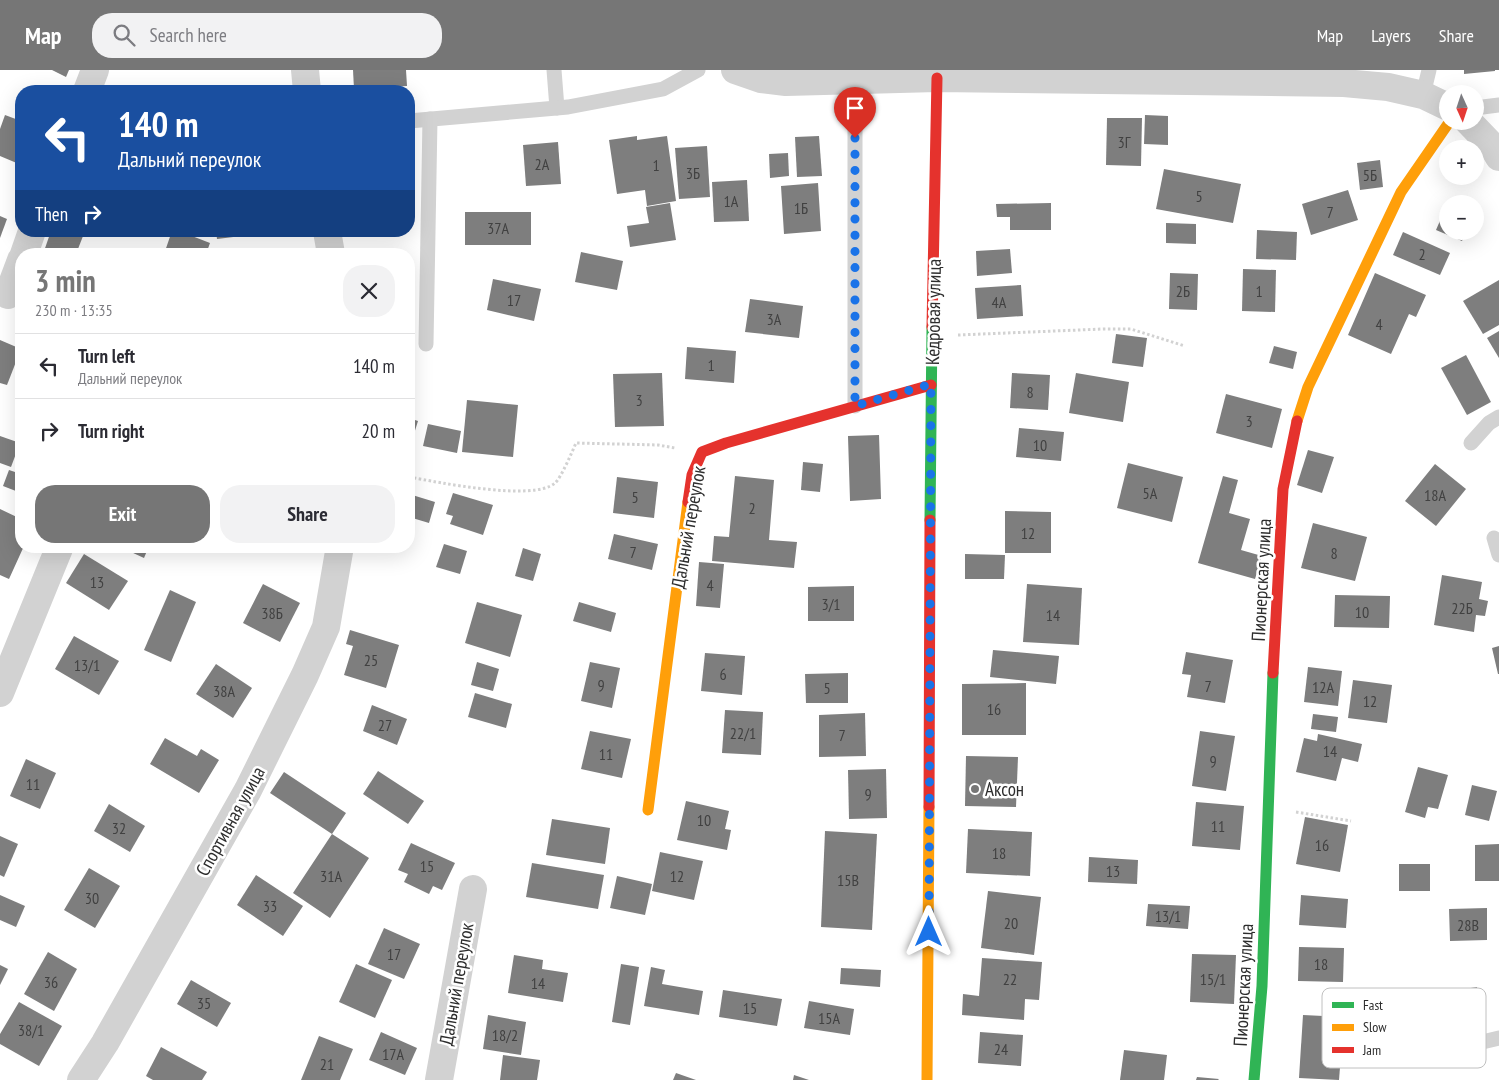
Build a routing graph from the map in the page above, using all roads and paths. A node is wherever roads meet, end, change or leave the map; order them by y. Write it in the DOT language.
graph roads {
  1 [pos="95,70"];
  2 [pos="305,70"];
  3 [pos="554,70"];
  4 [pos="698,70"];
  5 [pos="735,70"];
  6 [pos="1015,74"];
  7 [pos="1158,76"];
  8 [pos="1344,76"];
  9 [pos="937,78"];
  10 [pos="855,80"];
  11 [pos="1426,83"];
  12 [pos="89,85"];
  13 [pos="306,85"];
  14 [pos="1439,97"];
  15 [pos="1499,105"];
  16 [pos="1484,107"];
  17 [pos="557,108"];
  18 [pos="430,119"];
  19 [pos="415,120"];
  20 [pos="1444,130"];
  21 [pos="1477,130"];
  22 [pos="1499,157"];
  23 [pos="15,280"];
  24 [pos="10,296"];
  25 [pos="932,336"];
  26 [pos="426,344"];
  27 [pos="1185,346"];
  28 [pos="931,384"];
  29 [pos="855,406"];
  30 [pos="1499,417"];
  31 [pos="1471,443"];
  32 [pos="702,452"];
  33 [pos="415,478"];
  34 [pos="1494,538"];
  35 [pos="57,553"];
  36 [pos="339,553"];
  37 [pos="1499,555"];
  38 [pos="0,693"];
  39 [pos="1268,807"];
  40 [pos="648,810"];
  41 [pos="1351,821"];
  42 [pos="473,889"];
  43 [pos="1499,1038"];
  44 [pos="1486,1041"];
  45 [pos="80,1080"];
  46 [pos="439,1080"];
  47 [pos="928,1080"];
  48 [pos="1254,1080"];
  1 -- 12 [label="street"];
  2 -- 13 [label="street"];
  3 -- 17 [label="lane"];
  4 -- 17 [label="lane"];
  5 -- 10 [label="street"];
  6 -- 7 [label="street"];
  6 -- 9 [label="street"];
  7 -- 8 [label="street"];
  8 -- 11 [label="street"];
  9 -- 10 [label="street"];
  9 -- 25 [label="street, Кедровая улица"];
  10 -- 29 [label="lane"];
  11 -- 14 [label="street"];
  15 -- 16 [label="lane"];
  17 -- 18 [label="lane"];
  18 -- 19 [label="lane"];
  18 -- 26 [label="lane"];
  20 -- 39 [label="street, Пионерская улица"];
  21 -- 22 [label="street"];
  23 -- 24 [label="street"];
  25 -- 27 [label="path"];
  25 -- 28 [label="street, Кедровая улица"];
  28 -- 29 [label="street, Дальний переулок"];
  28 -- 47 [label="street, Кедровая улица"];
  29 -- 32 [label="street, Дальний переулок"];
  30 -- 31 [label="lane"];
  32 -- 33 [label="path"];
  32 -- 40 [label="street, Дальний переулок"];
  34 -- 37 [label="lane"];
  35 -- 38 [label="street"];
  36 -- 45 [label="street, Спортивная улица"];
  39 -- 41 [label="path"];
  39 -- 48 [label="street, Пионерская улица"];
  42 -- 46 [label="street, Дальний переулок"];
  43 -- 44 [label="lane"];
}
